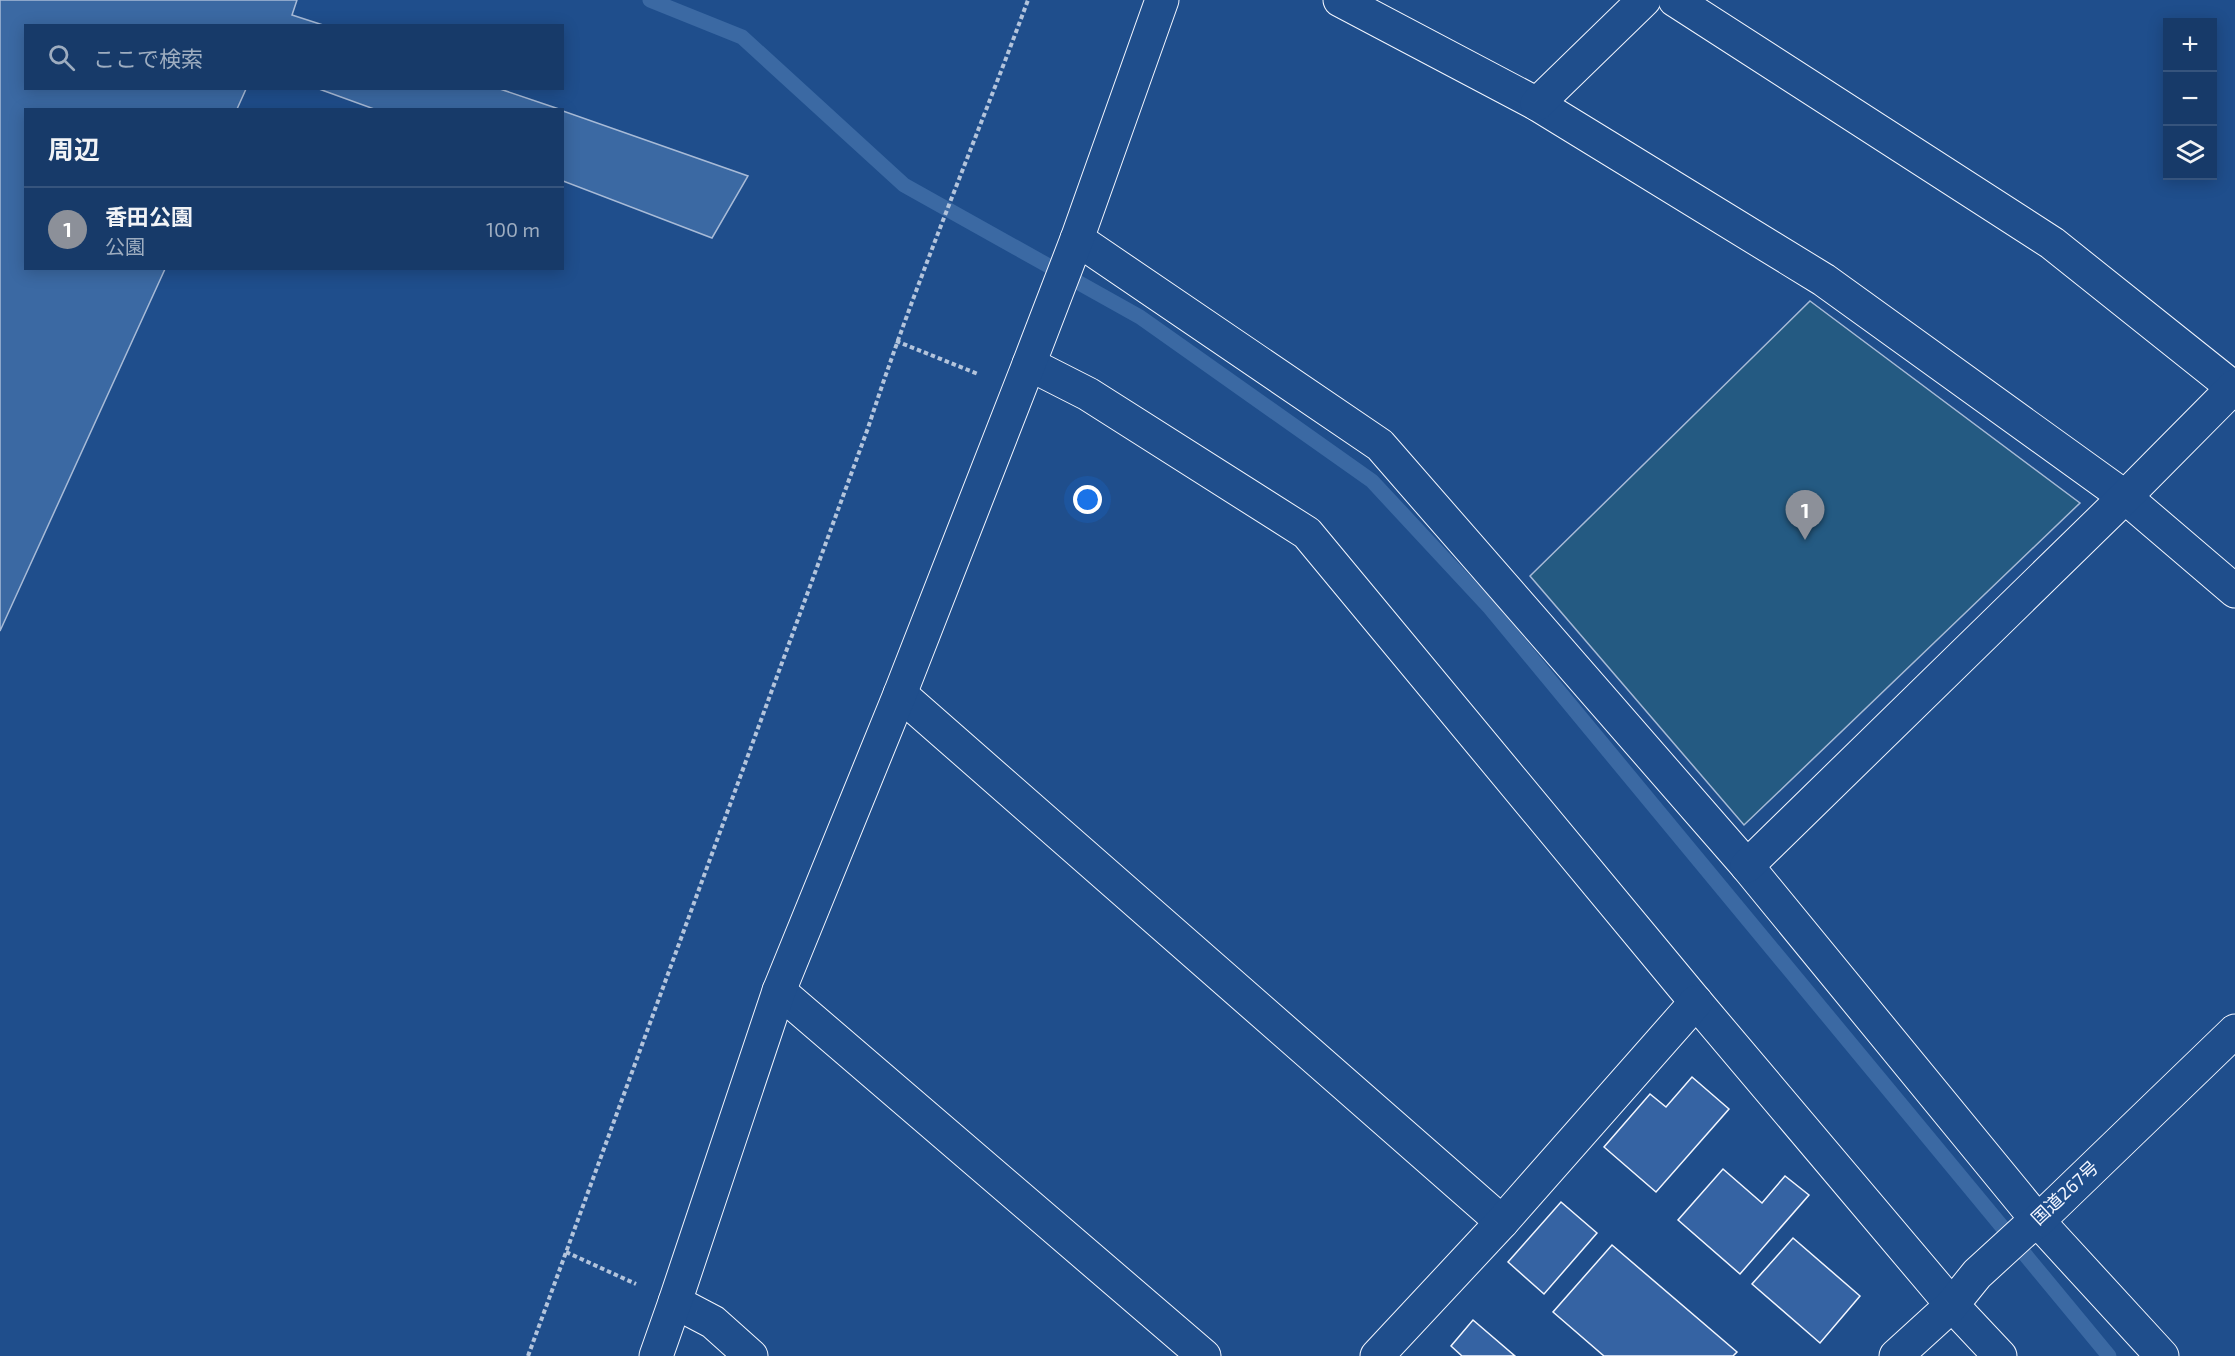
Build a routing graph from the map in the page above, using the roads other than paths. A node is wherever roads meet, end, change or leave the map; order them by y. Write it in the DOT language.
graph roads {
  1 [pos="1162,0"];
  2 [pos="1340,0"];
  3 [pos="1644,0"];
  4 [pos="1675,0"];
  5 [pos="1537,104"];
  6 [pos="1077,240"];
  7 [pos="1023,377"];
  8 [pos="2234,387"];
  9 [pos="2125,497"];
  10 [pos="2235,591"];
  11 [pos="900,694"];
  12 [pos="1747,866"];
  13 [pos="779,991"];
  14 [pos="1696,1002"];
  15 [pos="2235,1031"];
  16 [pos="1502,1222"];
  17 [pos="2031,1226"];
  18 [pos="675,1302"];
  19 [pos="1952,1305"];
  20 [pos="656,1356"];
  21 [pos="751,1356"];
  22 [pos="1204,1356"];
  23 [pos="1377,1356"];
  24 [pos="1896,1356"];
  25 [pos="2000,1356"];
  26 [pos="2162,1356"];
  1 -- 6 [label="main road"];
  2 -- 5 [label="main road"];
  3 -- 5 [label="main road"];
  4 -- 8 [label="main road"];
  5 -- 9 [label="main road"];
  6 -- 7 [label="main road"];
  6 -- 12 [label="main road"];
  7 -- 11 [label="main road"];
  7 -- 14 [label="main road"];
  8 -- 9 [label="main road"];
  9 -- 10 [label="main road"];
  9 -- 12 [label="main road"];
  11 -- 13 [label="main road"];
  11 -- 16 [label="main road"];
  12 -- 17 [label="main road"];
  13 -- 18 [label="main road"];
  13 -- 22 [label="main road"];
  14 -- 16 [label="main road"];
  14 -- 19 [label="main road"];
  15 -- 17 [label="main road, 国道267号"];
  16 -- 23 [label="main road"];
  17 -- 19 [label="main road, 国道267号"];
  17 -- 26 [label="main road"];
  18 -- 20 [label="main road"];
  18 -- 21 [label="main road"];
  19 -- 24 [label="main road, 国道267号"];
  19 -- 25 [label="main road"];
}
